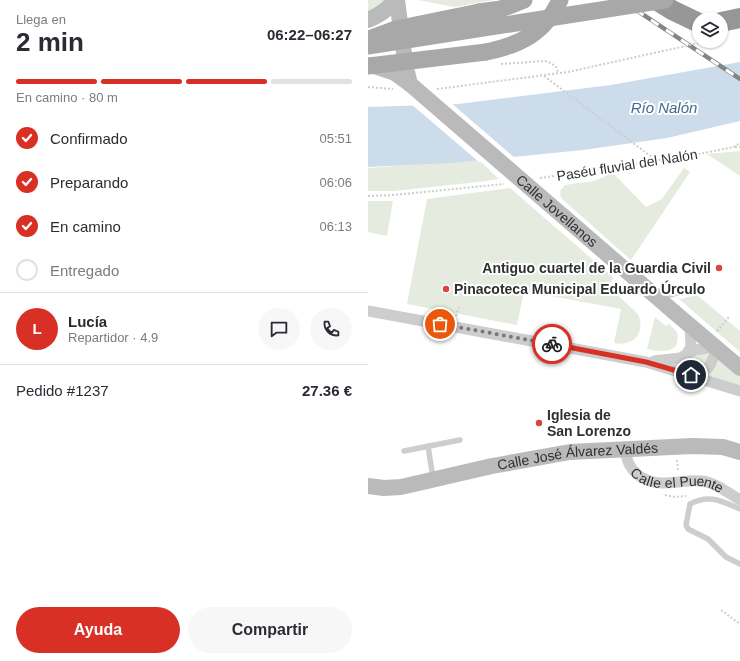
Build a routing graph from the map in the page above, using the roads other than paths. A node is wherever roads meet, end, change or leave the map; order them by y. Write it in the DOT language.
graph roads {
  1 [pos="394,0"];
  2 [pos="397,0"];
  3 [pos="524,0"];
  4 [pos="560,0"];
  5 [pos="656,0"];
  6 [pos="665,0"];
  7 [pos="740,18"];
  8 [pos="368,20"];
  9 [pos="692,20"];
  10 [pos="728,21"];
  11 [pos="368,39"];
  12 [pos="368,46"];
  13 [pos="368,65"];
  14 [pos="394,73"];
  15 [pos="404,87"];
  16 [pos="693,288"];
  17 [pos="652,300"];
  18 [pos="368,311"];
  19 [pos="690,326"];
  20 [pos="712,344"];
  21 [pos="686,355"];
  22 [pos="646,362"];
  23 [pos="740,368"];
  24 [pos="691,375"];
  25 [pos="740,391"];
  26 [pos="460,440"];
  27 [pos="428,446"];
  28 [pos="626,450"];
  29 [pos="404,451"];
  30 [pos="740,452"];
  31 [pos="434,480"];
  32 [pos="368,486"];
  33 [pos="740,500"];
  34 [pos="740,509"];
  35 [pos="740,564"];
  1 -- 8 [label="street"];
  2 -- 15 [label="street"];
  3 -- 11 [label="main road, bridge"];
  4 -- 13 [label="main road, bridge"];
  5 -- 9 [label="highway"];
  6 -- 12 [label="main road, bridge"];
  7 -- 10 [label="highway"];
  11 -- 14 [label="street"];
  13 -- 14 [label="street"];
  14 -- 15 [label="street, Calle Jovellanos"];
  15 -- 19 [label="street, Calle Jovellanos, bridge"];
  16 -- 17 [label="lane"];
  18 -- 22 [label="street"];
  19 -- 20 [label="street, Calle Jovellanos"];
  19 -- 21 [label="street"];
  20 -- 21 [label="street"];
  20 -- 23 [label="street, Calle Jovellanos"];
  20 -- 24 [label="street"];
  21 -- 22 [label="street"];
  22 -- 24 [label="street"];
  24 -- 25 [label="street"];
  26 -- 27 [label="lane"];
  27 -- 29 [label="lane"];
  27 -- 31 [label="lane"];
  28 -- 30 [label="street, Calle José Álvarez Valdés"];
  28 -- 31 [label="street, Calle José Álvarez Valdés"];
  28 -- 33 [label="street, Calle el Puente"];
  31 -- 32 [label="street, Calle José Álvarez Valdés"];
  34 -- 35 [label="lane"];
}
